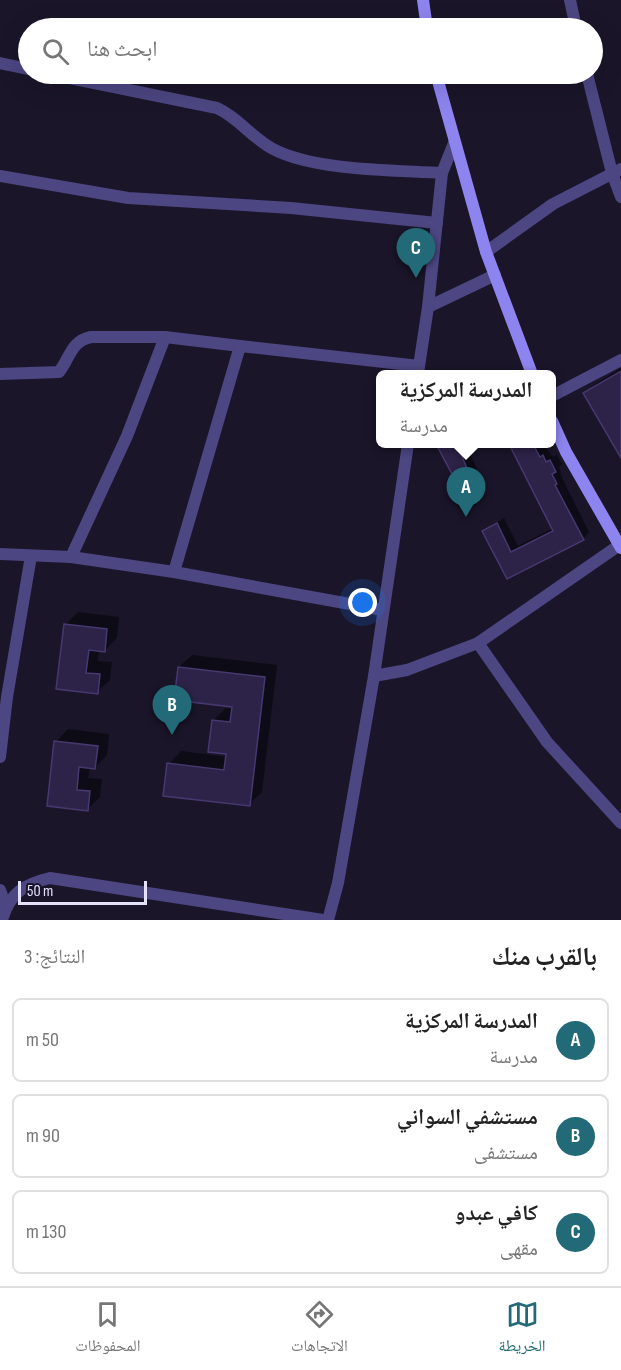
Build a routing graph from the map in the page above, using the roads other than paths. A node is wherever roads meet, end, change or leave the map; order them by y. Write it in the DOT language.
graph roads {
  1 [pos="423,0"];
  2 [pos="570,0"];
  3 [pos="426,18"];
  4 [pos="574,18"];
  5 [pos="0,63"];
  6 [pos="18,67"];
  7 [pos="99,84"];
  8 [pos="439,84"];
  9 [pos="590,84"];
  10 [pos="454,143"];
  11 [pos="617,171"];
  12 [pos="442,174"];
  13 [pos="0,176"];
  14 [pos="621,197"];
  15 [pos="437,223"];
  16 [pos="486,252"];
  17 [pos="495,275"];
  18 [pos="429,307"];
  19 [pos="165,337"];
  20 [pos="240,346"];
  21 [pos="621,360"];
  22 [pos="419,370"];
  23 [pos="530,370"];
  24 [pos="0,374"];
  25 [pos="556,394"];
  26 [pos="556,430"];
  27 [pos="407,448"];
  28 [pos="620,546"];
  29 [pos="0,554"];
  30 [pos="31,556"];
  31 [pos="71,557"];
  32 [pos="174,572"];
  33 [pos="383,610"];
  34 [pos="478,643"];
  35 [pos="374,676"];
  36 [pos="3,697"];
  37 [pos="0,757"];
  38 [pos="621,823"];
  39 [pos="0,890"];
  40 [pos="6,906"];
  41 [pos="2,920"];
  42 [pos="323,920"];
  43 [pos="328,920"];
  1 -- 3 [label="main road"];
  2 -- 4 [label="street"];
  5 -- 6 [label="street"];
  7 -- 12 [label="street"];
  8 -- 10 [label="main road"];
  9 -- 11 [label="street"];
  10 -- 12 [label="street"];
  10 -- 16 [label="main road"];
  11 -- 14 [label="street"];
  11 -- 16 [label="street"];
  12 -- 15 [label="street"];
  13 -- 15 [label="street"];
  15 -- 18 [label="street"];
  16 -- 17 [label="main road"];
  17 -- 18 [label="street"];
  17 -- 23 [label="main road"];
  18 -- 22 [label="street"];
  19 -- 20 [label="street"];
  19 -- 24 [label="street"];
  19 -- 31 [label="street"];
  20 -- 22 [label="street"];
  20 -- 32 [label="street"];
  21 -- 25 [label="street"];
  26 -- 28 [label="main road"];
  27 -- 33 [label="street"];
  28 -- 34 [label="street"];
  29 -- 30 [label="street"];
  30 -- 31 [label="street"];
  30 -- 36 [label="street"];
  31 -- 32 [label="street"];
  32 -- 33 [label="street"];
  33 -- 35 [label="street"];
  34 -- 35 [label="street"];
  34 -- 38 [label="street"];
  35 -- 43 [label="street"];
  36 -- 37 [label="street"];
  39 -- 40 [label="street"];
  40 -- 41 [label="street"];
  40 -- 42 [label="street"];
}
